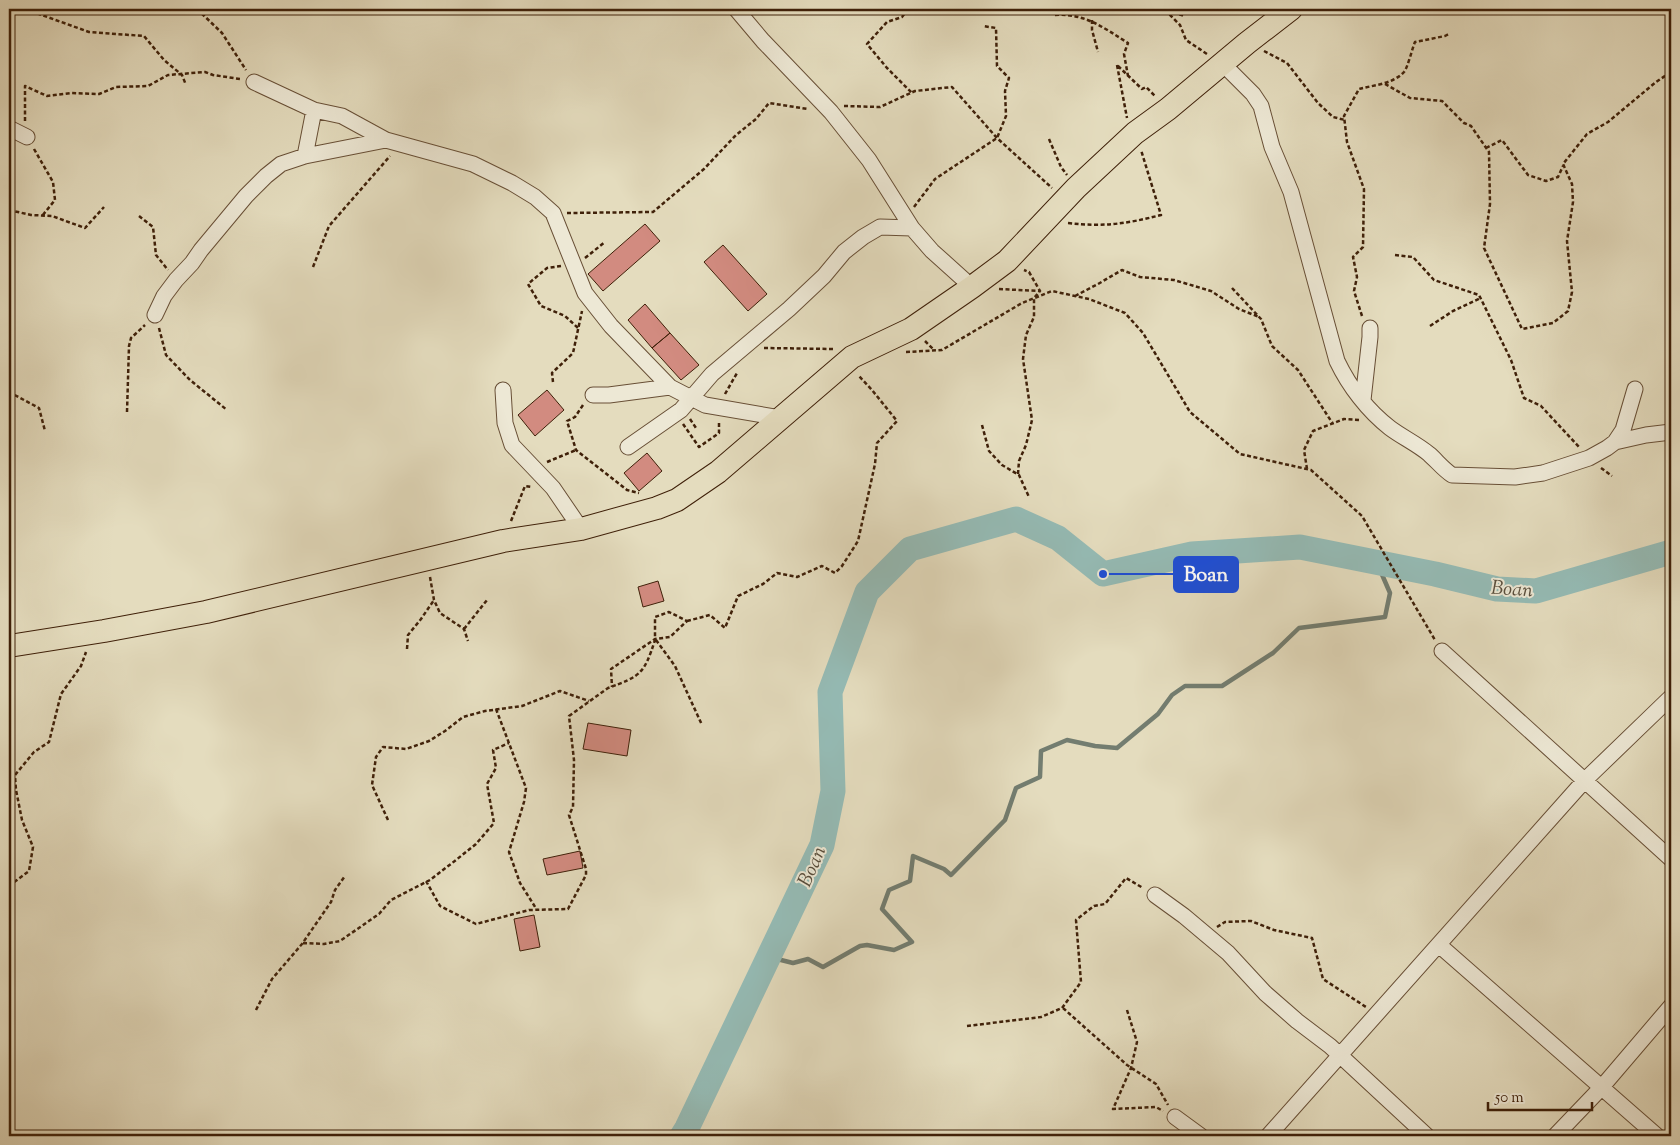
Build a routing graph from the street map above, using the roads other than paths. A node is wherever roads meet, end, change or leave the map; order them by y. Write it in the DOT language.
graph roads {
  1 [pos="736,9"];
  2 [pos="1291,9"];
  3 [pos="1223,64"];
  4 [pos="254,82"];
  5 [pos="314,110"];
  6 [pos="9,128"];
  7 [pos="28,137"];
  8 [pos="386,140"];
  9 [pos="305,156"];
  10 [pos="912,228"];
  11 [pos="972,287"];
  12 [pos="156,315"];
  13 [pos="1370,328"];
  14 [pos="670,387"];
  15 [pos="1635,389"];
  16 [pos="503,390"];
  17 [pos="593,395"];
  18 [pos="690,398"];
  19 [pos="1363,400"];
  20 [pos="780,418"];
  21 [pos="1671,432"];
  22 [pos="1616,442"];
  23 [pos="628,447"];
  24 [pos="581,529"];
  25 [pos="9,646"];
  26 [pos="1442,651"];
  27 [pos="1671,697"];
  28 [pos="1585,780"];
  29 [pos="1671,859"];
  30 [pos="1155,895"];
  31 [pos="1439,945"];
  32 [pos="1671,1006"];
  33 [pos="1341,1056"];
  34 [pos="1601,1088"];
  35 [pos="1176,1117"];
  36 [pos="1201,1136"];
  37 [pos="1268,1136"];
  38 [pos="1427,1136"];
  39 [pos="1554,1136"];
  40 [pos="1657,1136"];
  1 -- 10 [label="street"];
  2 -- 3 [label="main road"];
  3 -- 11 [label="main road"];
  3 -- 19 [label="street"];
  4 -- 5 [label="street"];
  5 -- 8 [label="street"];
  5 -- 9 [label="street"];
  6 -- 7 [label="street"];
  8 -- 9 [label="street"];
  8 -- 14 [label="street"];
  9 -- 12 [label="street"];
  10 -- 11 [label="street"];
  10 -- 18 [label="street"];
  11 -- 20 [label="main road"];
  13 -- 19 [label="street"];
  14 -- 17 [label="street"];
  14 -- 18 [label="street"];
  15 -- 22 [label="street"];
  16 -- 24 [label="street"];
  18 -- 20 [label="street"];
  18 -- 23 [label="street"];
  19 -- 22 [label="street"];
  20 -- 24 [label="main road"];
  21 -- 22 [label="street"];
  24 -- 25 [label="main road"];
  26 -- 28 [label="street"];
  27 -- 28 [label="street"];
  28 -- 29 [label="street"];
  28 -- 31 [label="street"];
  30 -- 33 [label="street"];
  31 -- 33 [label="street"];
  31 -- 34 [label="street"];
  32 -- 34 [label="street"];
  33 -- 37 [label="street"];
  33 -- 38 [label="street"];
  34 -- 39 [label="street"];
  34 -- 40 [label="street"];
  35 -- 36 [label="street"];
}
